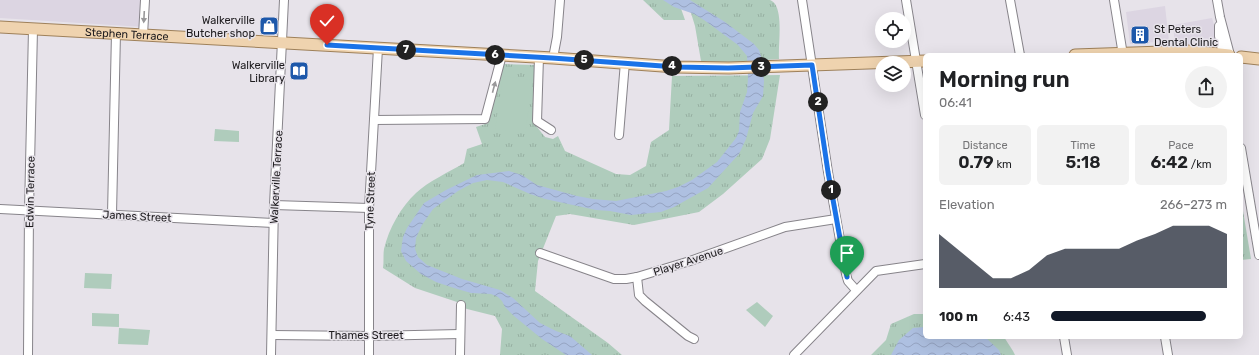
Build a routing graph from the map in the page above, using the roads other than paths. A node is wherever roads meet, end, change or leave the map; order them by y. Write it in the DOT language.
graph roads {
  1 [pos="145,0"];
  2 [pos="284,0"];
  3 [pos="560,0"];
  4 [pos="802,0"];
  5 [pos="906,0"];
  6 [pos="1010,0"];
  7 [pos="1114,0"];
  8 [pos="1217,0"];
  9 [pos="0,27"];
  10 [pos="33,29"];
  11 [pos="116,33"];
  12 [pos="143,35"];
  13 [pos="282,43"];
  14 [pos="378,48"];
  15 [pos="1020,53"];
  16 [pos="1123,53"];
  17 [pos="1146,53"];
  18 [pos="1208,53"];
  19 [pos="1225,53"];
  20 [pos="502,55"];
  21 [pos="539,57"];
  22 [pos="1243,57"];
  23 [pos="552,58"];
  24 [pos="1259,60"];
  25 [pos="625,62"];
  26 [pos="921,62"];
  27 [pos="812,65"];
  28 [pos="923,88"];
  29 [pos="374,120"];
  30 [pos="551,130"];
  31 [pos="619,135"];
  32 [pos="1243,160"];
  33 [pos="274,205"];
  34 [pos="369,208"];
  35 [pos="0,209"];
  36 [pos="29,210"];
  37 [pos="112,214"];
  38 [pos="836,219"];
  39 [pos="273,223"];
  40 [pos="540,253"];
  41 [pos="1259,256"];
  42 [pos="923,264"];
  43 [pos="637,277"];
  44 [pos="856,290"];
  45 [pos="461,305"];
  46 [pos="460,334"];
  47 [pos="272,335"];
  48 [pos="369,336"];
  49 [pos="694,338"];
  50 [pos="1064,339"];
  51 [pos="1165,339"];
  52 [pos="28,355"];
  53 [pos="272,355"];
  54 [pos="369,355"];
  55 [pos="460,355"];
  56 [pos="794,355"];
  57 [pos="1067,355"];
  58 [pos="1168,355"];
  1 -- 12 [label="street, one-way"];
  2 -- 13 [label="street, Walkerville Terrace"];
  3 -- 23 [label="street"];
  4 -- 27 [label="street"];
  5 -- 26 [label="street"];
  6 -- 15 [label="street"];
  7 -- 16 [label="street"];
  8 -- 19 [label="street"];
  9 -- 10 [label="main road, Stephen Terrace"];
  10 -- 11 [label="main road, Stephen Terrace"];
  10 -- 36 [label="street, Edwin Terrace"];
  11 -- 12 [label="main road, Stephen Terrace"];
  11 -- 37 [label="street"];
  12 -- 13 [label="main road, Stephen Terrace"];
  13 -- 14 [label="main road, Stephen Terrace"];
  13 -- 33 [label="street, Walkerville Terrace"];
  14 -- 20 [label="main road, Stephen Terrace"];
  14 -- 29 [label="street, Tyne Street"];
  17 -- 18 [label="main road"];
  20 -- 21 [label="main road, Stephen Terrace"];
  29 -- 20 [label="street, one-way"];
  21 -- 23 [label="main road, Stephen Terrace"];
  21 -- 30 [label="street"];
  22 -- 24 [label="main road"];
  23 -- 25 [label="main road, Stephen Terrace"];
  25 -- 27 [label="main road, Stephen Terrace"];
  25 -- 31 [label="street"];
  26 -- 27 [label="main road, Stephen Terrace"];
  26 -- 28 [label="street"];
  27 -- 38 [label="street"];
  29 -- 34 [label="street, Tyne Street"];
  32 -- 41 [label="street"];
  33 -- 34 [label="street"];
  33 -- 39 [label="street, Walkerville Terrace"];
  34 -- 48 [label="street, Tyne Street"];
  35 -- 36 [label="street, James Street"];
  36 -- 37 [label="street, James Street"];
  36 -- 52 [label="street, Edwin Terrace"];
  37 -- 39 [label="street, James Street"];
  38 -- 43 [label="street, Player Avenue"];
  38 -- 44 [label="street"];
  39 -- 47 [label="street, Walkerville Terrace"];
  40 -- 43 [label="street, Player Avenue"];
  42 -- 44 [label="street"];
  43 -- 49 [label="street"];
  44 -- 56 [label="street"];
  45 -- 46 [label="street"];
  46 -- 48 [label="street, Thames Street"];
  46 -- 55 [label="street"];
  47 -- 48 [label="street, Thames Street"];
  47 -- 53 [label="street, Walkerville Terrace"];
  48 -- 54 [label="street, Tyne Street"];
  50 -- 57 [label="street"];
  51 -- 58 [label="street"];
}
